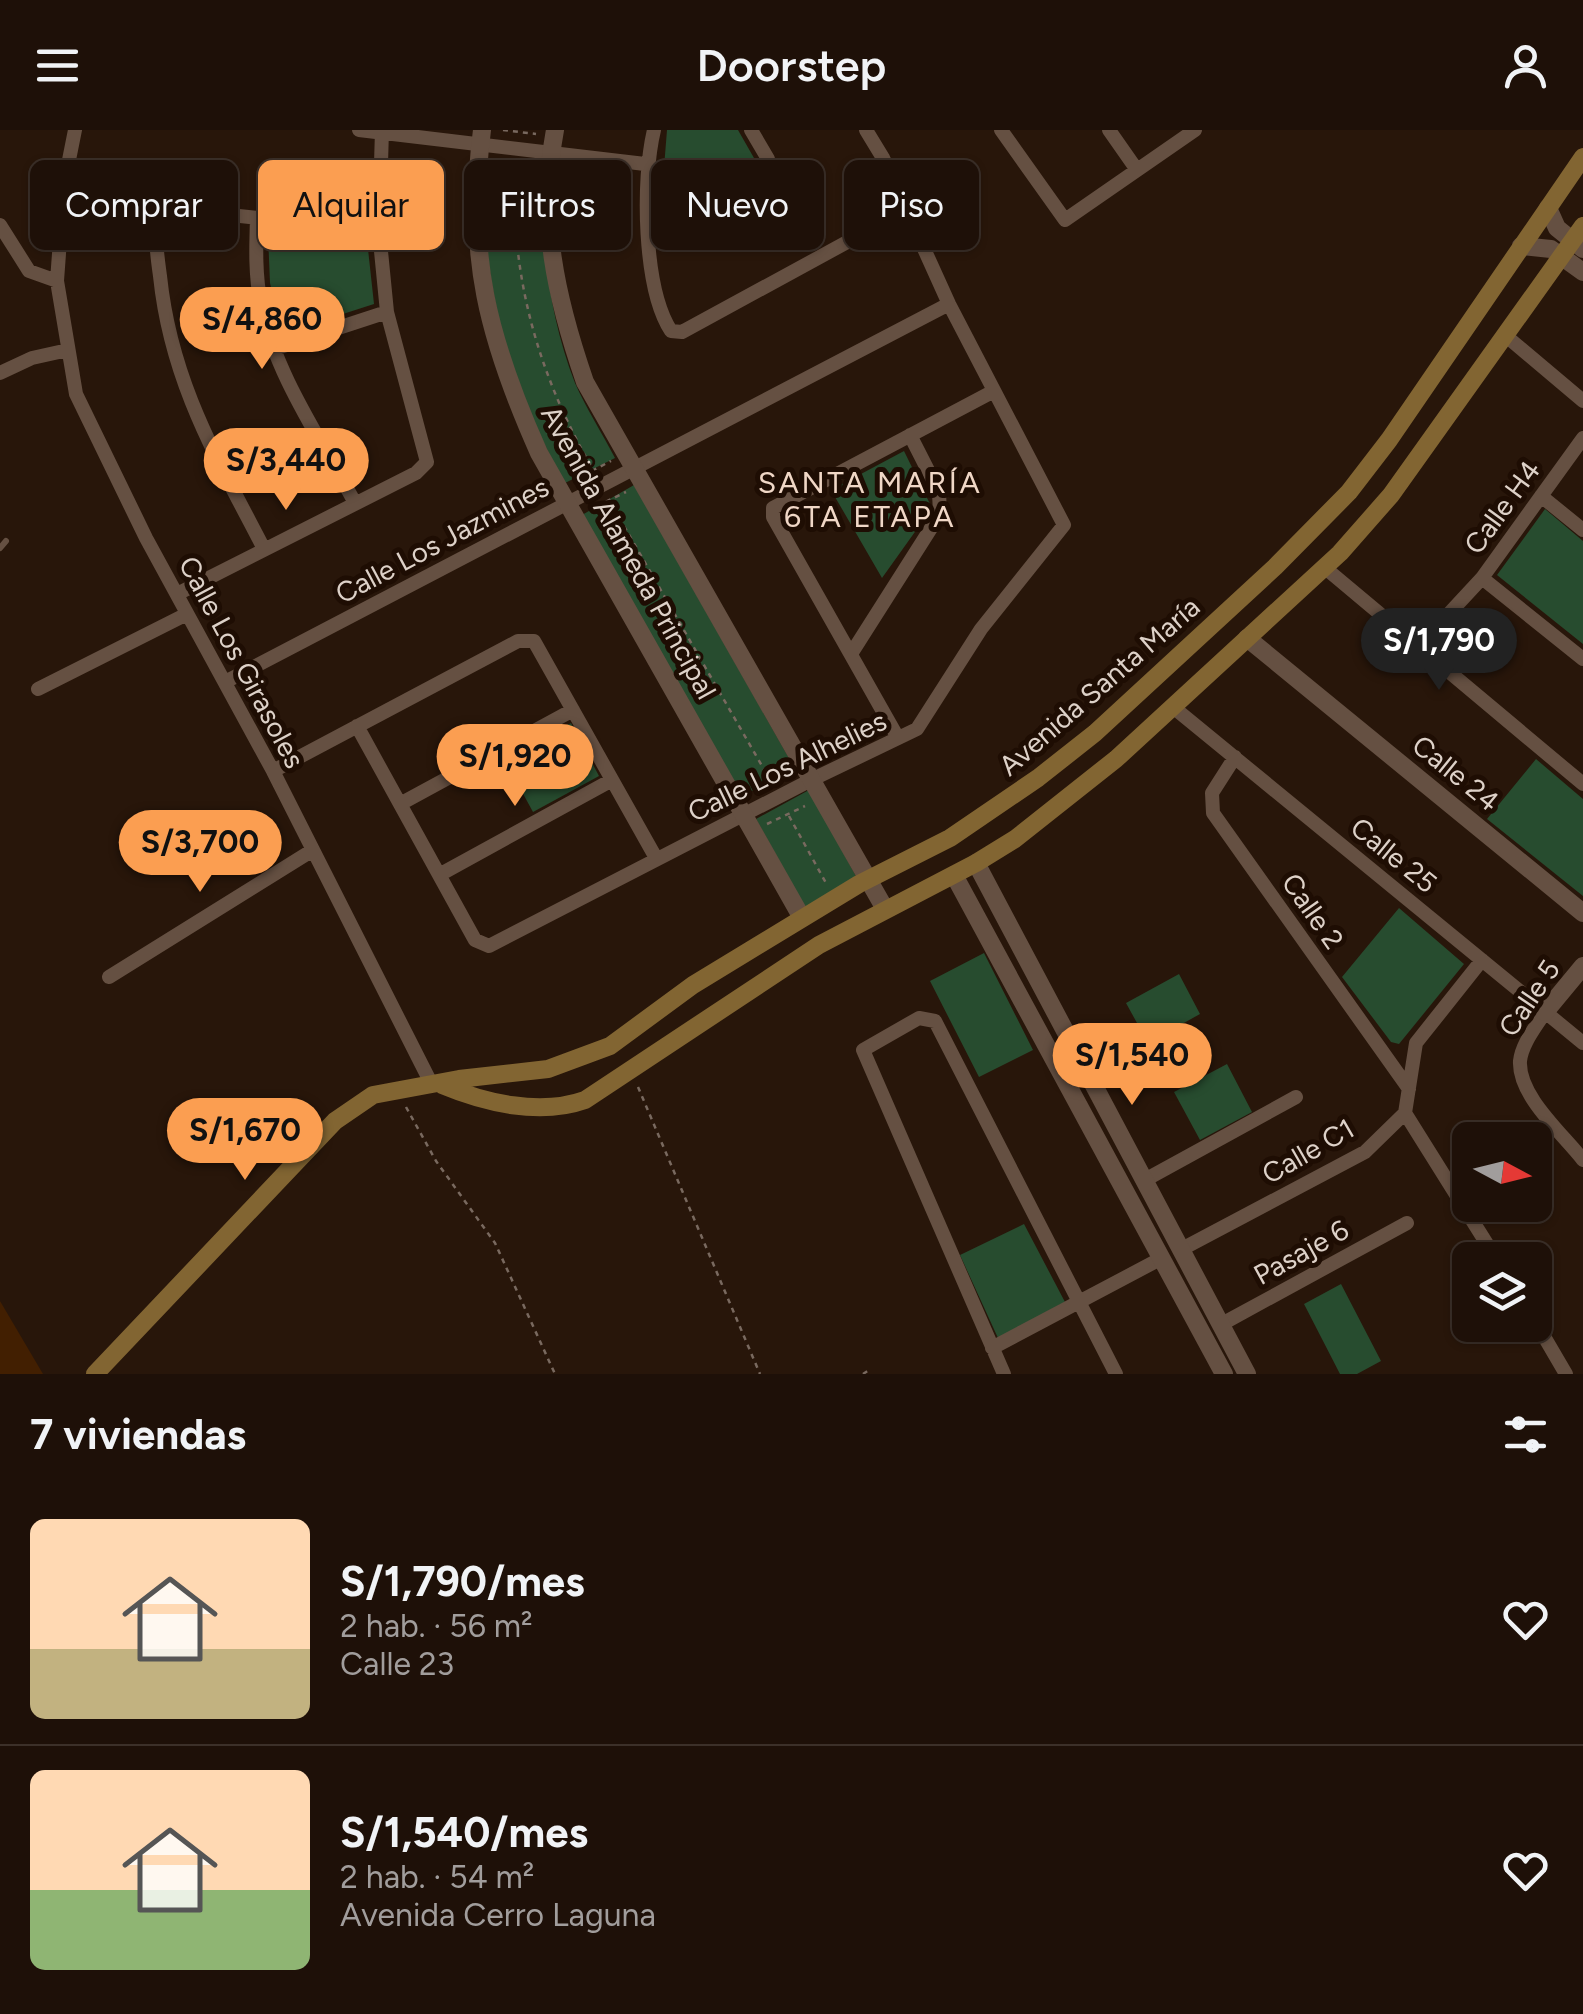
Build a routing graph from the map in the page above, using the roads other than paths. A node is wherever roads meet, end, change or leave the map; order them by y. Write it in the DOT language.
graph roads {
  1 [pos="75,130"];
  2 [pos="358,130"];
  3 [pos="654,130"];
  4 [pos="751,130"];
  5 [pos="866,130"];
  6 [pos="1001,130"];
  7 [pos="1109,130"];
  8 [pos="1194,130"];
  9 [pos="382,131"];
  10 [pos="549,132"];
  11 [pos="481,137"];
  12 [pos="552,152"];
  13 [pos="1583,157"];
  14 [pos="381,160"];
  15 [pos="881,160"];
  16 [pos="646,164"];
  17 [pos="1137,170"];
  18 [pos="1548,208"];
  19 [pos="257,218"];
  20 [pos="0,225"];
  21 [pos="648,236"];
  22 [pos="1580,238"];
  23 [pos="844,244"];
  24 [pos="1521,246"];
  25 [pos="381,250"];
  26 [pos="924,250"];
  27 [pos="1561,256"];
  28 [pos="1583,272"];
  29 [pos="57,281"];
  30 [pos="949,304"];
  31 [pos="387,312"];
  32 [pos="1506,336"];
  33 [pos="276,348"];
  34 [pos="68,350"];
  35 [pos="0,372"];
  36 [pos="994,390"];
  37 [pos="1583,401"];
  38 [pos="910,434"];
  39 [pos="1583,438"];
  40 [pos="624,464"];
  41 [pos="568,494"];
  42 [pos="1541,496"];
  43 [pos="354,503"];
  44 [pos="1583,530"];
  45 [pos="6,541"];
  46 [pos="0,548"];
  47 [pos="264,549"];
  48 [pos="1324,567"];
  49 [pos="1482,578"];
  50 [pos="177,594"];
  51 [pos="188,614"];
  52 [pos="1248,638"];
  53 [pos="1418,647"];
  54 [pos="851,654"];
  55 [pos="1583,658"];
  56 [pos="225,682"];
  57 [pos="38,689"];
  58 [pos="1173,706"];
  59 [pos="573,710"];
  60 [pos="358,726"];
  61 [pos="898,738"];
  62 [pos="1235,757"];
  63 [pos="273,770"];
  64 [pos="612,780"];
  65 [pos="811,780"];
  66 [pos="1583,784"];
  67 [pos="400,804"];
  68 [pos="744,814"];
  69 [pos="313,850"];
  70 [pos="656,858"];
  71 [pos="976,864"];
  72 [pos="439,875"];
  73 [pos="954,875"];
  74 [pos="868,879"];
  75 [pos="885,909"];
  76 [pos="1583,912"];
  77 [pos="802,918"];
  78 [pos="1482,960"];
  79 [pos="1583,966"];
  80 [pos="109,976"];
  81 [pos="1545,1012"];
  82 [pos="1583,1043"];
  83 [pos="437,1085"];
  84 [pos="1409,1089"];
  85 [pos="1296,1097"];
  86 [pos="1405,1113"];
  87 [pos="1583,1160"];
  88 [pos="1144,1181"];
  89 [pos="1406,1223"];
  90 [pos="1487,1242"];
  91 [pos="1180,1250"];
  92 [pos="1162,1258"];
  93 [pos="1078,1303"];
  94 [pos="1220,1325"];
  95 [pos="1547,1342"];
  96 [pos="992,1348"];
  97 [pos="94,1374"];
  98 [pos="1004,1374"];
  99 [pos="1116,1374"];
  100 [pos="1224,1374"];
  101 [pos="1247,1374"];
  102 [pos="1566,1374"];
  1 -- 29 [label="street, Calle Los Girasoles"];
  2 -- 9 [label="street"];
  3 -- 16 [label="street"];
  4 -- 21 [label="street"];
  5 -- 15 [label="street, Calle Los Alhelies"];
  6 -- 17 [label="street"];
  7 -- 17 [label="street"];
  8 -- 17 [label="street"];
  9 -- 11 [label="street"];
  9 -- 14 [label="street"];
  10 -- 12 [label="street, Avenida Alameda Principal"];
  11 -- 12 [label="street"];
  11 -- 41 [label="street, Avenida Alameda Principal"];
  12 -- 16 [label="street"];
  12 -- 40 [label="street, Avenida Alameda Principal"];
  13 -- 18 [label="main road, Avenida Santa María"];
  16 -- 21 [label="street"];
  18 -- 22 [label="street"];
  18 -- 24 [label="main road, Avenida Santa María"];
  19 -- 33 [label="street"];
  19 -- 47 [label="street"];
  20 -- 29 [label="street"];
  21 -- 23 [label="street"];
  22 -- 27 [label="main road, Avenida Santa María"];
  24 -- 27 [label="street"];
  24 -- 74 [label="main road, Avenida Santa María"];
  25 -- 31 [label="street"];
  26 -- 30 [label="street, Calle Los Alhelies"];
  27 -- 28 [label="street"];
  27 -- 32 [label="main road, Avenida Santa María"];
  29 -- 34 [label="street, Calle Los Girasoles"];
  30 -- 36 [label="street, Calle Los Alhelies"];
  30 -- 40 [label="street, Calle Los Jazmines"];
  31 -- 33 [label="street"];
  31 -- 43 [label="street"];
  32 -- 37 [label="street"];
  32 -- 48 [label="main road, Avenida Santa María"];
  33 -- 43 [label="street"];
  34 -- 35 [label="street"];
  34 -- 50 [label="street, Calle Los Girasoles"];
  36 -- 38 [label="street"];
  36 -- 61 [label="street, Calle Los Alhelies"];
  38 -- 54 [label="street"];
  38 -- 54 [label="street"];
  39 -- 42 [label="street, Calle H4"];
  40 -- 41 [label="street, Calle Los Jazmines"];
  40 -- 65 [label="street, Avenida Alameda Principal"];
  41 -- 56 [label="street, Calle Los Jazmines"];
  41 -- 68 [label="street, Avenida Alameda Principal"];
  42 -- 44 [label="street"];
  42 -- 49 [label="street, Calle H4"];
  43 -- 47 [label="street"];
  45 -- 46 [label="lane"];
  47 -- 50 [label="street"];
  48 -- 52 [label="main road, Avenida Santa María"];
  48 -- 53 [label="street"];
  49 -- 53 [label="street, Calle H4"];
  49 -- 55 [label="street"];
  50 -- 51 [label="street, Calle Los Girasoles"];
  51 -- 56 [label="street, Calle Los Girasoles"];
  51 -- 57 [label="street"];
  52 -- 58 [label="main road, Avenida Santa María"];
  52 -- 76 [label="street, Calle 24"];
  53 -- 66 [label="street"];
  54 -- 61 [label="street"];
  56 -- 63 [label="street, Calle Los Girasoles"];
  58 -- 62 [label="street, Calle 25"];
  58 -- 71 [label="main road, Avenida Santa María"];
  59 -- 60 [label="street"];
  59 -- 64 [label="street"];
  59 -- 67 [label="street"];
  60 -- 63 [label="street"];
  60 -- 67 [label="street"];
  61 -- 65 [label="street, Calle Los Alhelies"];
  62 -- 78 [label="street, Calle 25"];
  62 -- 84 [label="street, Calle 2"];
  63 -- 69 [label="street, Calle Los Girasoles"];
  64 -- 70 [label="street"];
  64 -- 72 [label="street"];
  65 -- 68 [label="street, Calle Los Alhelies"];
  65 -- 74 [label="street, Avenida Alameda Principal"];
  67 -- 72 [label="street"];
  68 -- 70 [label="street, Calle Los Alhelies"];
  68 -- 77 [label="street, Avenida Alameda Principal"];
  69 -- 80 [label="street"];
  69 -- 83 [label="street, Calle Los Girasoles"];
  70 -- 72 [label="street, Calle Los Alhelies"];
  71 -- 73 [label="main road, Avenida Santa María"];
  71 -- 88 [label="street"];
  73 -- 75 [label="main road, Avenida Santa María"];
  73 -- 92 [label="street"];
  74 -- 75 [label="street, Avenida Alameda Principal"];
  74 -- 77 [label="main road, Avenida Santa María"];
  75 -- 83 [label="main road, Avenida Santa María"];
  77 -- 83 [label="main road, Avenida Santa María"];
  78 -- 81 [label="street, Calle 25"];
  78 -- 84 [label="street"];
  79 -- 81 [label="street, Calle 5"];
  81 -- 82 [label="street, Calle 25"];
  81 -- 87 [label="street, Calle 5"];
  83 -- 97 [label="main road, Avenida Santa María"];
  84 -- 86 [label="street"];
  85 -- 88 [label="street"];
  86 -- 90 [label="street"];
  86 -- 91 [label="street, Calle C1"];
  88 -- 91 [label="street"];
  89 -- 94 [label="street, Pasaje 6"];
  91 -- 94 [label="street"];
  92 -- 93 [label="street"];
  92 -- 100 [label="street"];
  93 -- 96 [label="street"];
  93 -- 96 [label="street"];
  93 -- 99 [label="street"];
  94 -- 101 [label="street"];
  95 -- 102 [label="street"];
  96 -- 98 [label="street"];
}
